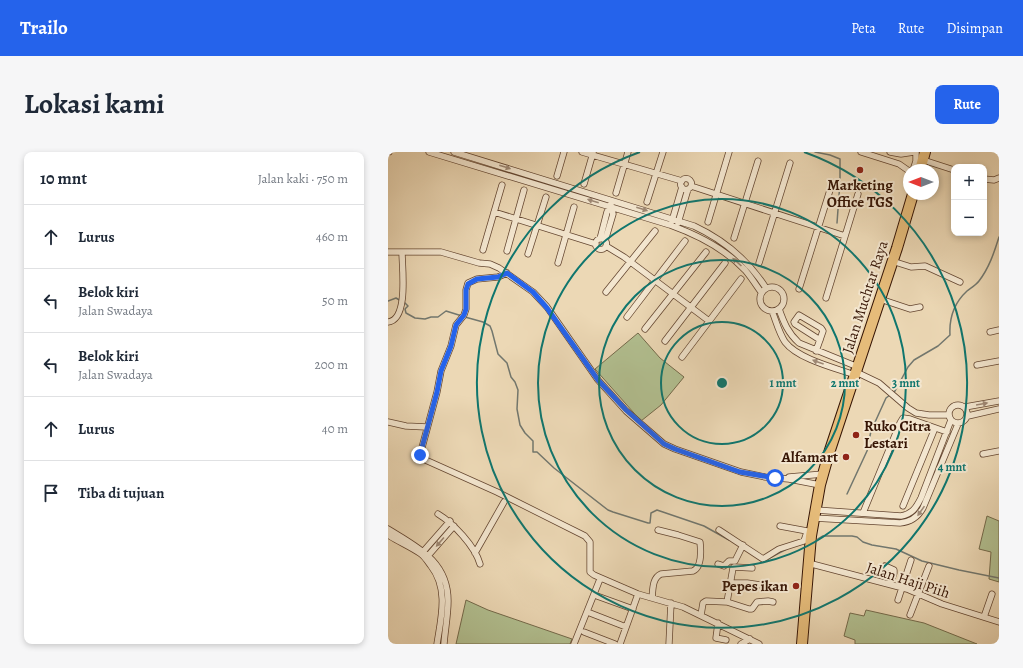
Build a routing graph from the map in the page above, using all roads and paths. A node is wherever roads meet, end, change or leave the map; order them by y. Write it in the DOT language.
graph roads {
  1 [pos="429,152"];
  2 [pos="454,152"];
  3 [pos="564,152"];
  4 [pos="582,152"];
  5 [pos="628,152"];
  6 [pos="663,152"];
  7 [pos="729,152"];
  8 [pos="861,152"];
  9 [pos="890,152"];
  10 [pos="915,152"];
  11 [pos="593,153"];
  12 [pos="875,154"];
  13 [pos="901,154"];
  14 [pos="923,161"];
  15 [pos="758,162"];
  16 [pos="790,163"];
  17 [pos="624,164"];
  18 [pos="899,164"];
  19 [pos="915,164"];
  20 [pos="903,167"];
  21 [pos="951,169"];
  22 [pos="656,174"];
  23 [pos="557,176"];
  24 [pos="999,178"];
  25 [pos="987,179"];
  26 [pos="584,184"];
  27 [pos="502,185"];
  28 [pos="686,186"];
  29 [pos="524,190"];
  30 [pos="830,190"];
  31 [pos="616,193"];
  32 [pos="858,194"];
  33 [pos="716,195"];
  34 [pos="546,198"];
  35 [pos="612,200"];
  36 [pos="911,200"];
  37 [pos="647,202"];
  38 [pos="745,204"];
  39 [pos="574,207"];
  40 [pos="611,207"];
  41 [pos="494,212"];
  42 [pos="774,214"];
  43 [pos="673,218"];
  44 [pos="516,219"];
  45 [pos="679,220"];
  46 [pos="708,222"];
  47 [pos="537,225"];
  48 [pos="670,225"];
  49 [pos="677,227"];
  50 [pos="818,227"];
  51 [pos="655,231"];
  52 [pos="566,235"];
  53 [pos="845,236"];
  54 [pos="734,238"];
  55 [pos="685,241"];
  56 [pos="602,242"];
  57 [pos="483,250"];
  58 [pos="507,251"];
  59 [pos="388,252"];
  60 [pos="402,252"];
  61 [pos="706,252"];
  62 [pos="528,254"];
  63 [pos="631,261"];
  64 [pos="892,261"];
  65 [pos="725,263"];
  66 [pos="759,263"];
  67 [pos="558,264"];
  68 [pos="507,273"];
  69 [pos="741,279"];
  70 [pos="655,280"];
  71 [pos="960,282"];
  72 [pos="766,288"];
  73 [pos="799,289"];
  74 [pos="606,292"];
  75 [pos="761,292"];
  76 [pos="673,294"];
  77 [pos="826,298"];
  78 [pos="880,298"];
  79 [pos="920,307"];
  80 [pos="691,308"];
  81 [pos="779,309"];
  82 [pos="772,311"];
  83 [pos="627,317"];
  84 [pos="709,321"];
  85 [pos="388,322"];
  86 [pos="645,329"];
  87 [pos="999,330"];
  88 [pos="990,332"];
  89 [pos="820,340"];
  90 [pos="665,341"];
  91 [pos="816,351"];
  92 [pos="682,357"];
  93 [pos="999,361"];
  94 [pos="977,365"];
  95 [pos="856,371"];
  96 [pos="999,401"];
  97 [pos="965,407"];
  98 [pos="999,410"];
  99 [pos="968,416"];
  100 [pos="950,418"];
  101 [pos="388,422"];
  102 [pos="958,424"];
  103 [pos="427,427"];
  104 [pos="935,428"];
  105 [pos="947,432"];
  106 [pos="999,451"];
  107 [pos="983,454"];
  108 [pos="810,474"];
  109 [pos="823,474"];
  110 [pos="783,478"];
  111 [pos="810,484"];
  112 [pos="820,485"];
  113 [pos="925,488"];
  114 [pos="931,490"];
  115 [pos="504,502"];
  116 [pos="903,506"];
  117 [pos="863,513"];
  118 [pos="438,514"];
  119 [pos="879,514"];
  120 [pos="878,521"];
  121 [pos="452,524"];
  122 [pos="812,524"];
  123 [pos="780,526"];
  124 [pos="388,529"];
  125 [pos="658,530"];
  126 [pos="719,530"];
  127 [pos="388,536"];
  128 [pos="742,547"];
  129 [pos="475,553"];
  130 [pos="425,555"];
  131 [pos="911,560"];
  132 [pos="808,563"];
  133 [pos="480,564"];
  134 [pos="718,564"];
  135 [pos="885,566"];
  136 [pos="929,566"];
  137 [pos="752,568"];
  138 [pos="600,579"];
  139 [pos="730,583"];
  140 [pos="890,584"];
  141 [pos="767,586"];
  142 [pos="902,588"];
  143 [pos="918,593"];
  144 [pos="638,594"];
  145 [pos="992,594"];
  146 [pos="597,596"];
  147 [pos="652,598"];
  148 [pos="898,600"];
  149 [pos="727,602"];
  150 [pos="773,602"];
  151 [pos="671,603"];
  152 [pos="633,609"];
  153 [pos="590,614"];
  154 [pos="701,615"];
  155 [pos="910,615"];
  156 [pos="984,617"];
  157 [pos="999,622"];
  158 [pos="718,623"];
  159 [pos="626,627"];
  160 [pos="584,632"];
  161 [pos="750,639"];
  162 [pos="726,640"];
  163 [pos="437,644"];
  164 [pos="444,644"];
  165 [pos="574,644"];
  166 [pos="615,644"];
  167 [pos="620,644"];
  168 [pos="669,644"];
  169 [pos="741,644"];
  170 [pos="760,644"];
  171 [pos="802,644"];
  40 -- 1 [label="street, one-way"];
  2 -- 35 [label="street, one-way"];
  3 -- 23 [label="street"];
  4 -- 11 [label="street"];
  5 -- 17 [label="street"];
  6 -- 22 [label="street"];
  7 -- 33 [label="street"];
  8 -- 12 [label="street"];
  9 -- 13 [label="street"];
  10 -- 13 [label="street"];
  10 -- 19 [label="street"];
  11 -- 17 [label="street"];
  11 -- 26 [label="street"];
  12 -- 18 [label="street"];
  13 -- 18 [label="street"];
  14 -- 21 [label="street"];
  15 -- 38 [label="street"];
  16 -- 42 [label="street"];
  17 -- 22 [label="street"];
  17 -- 31 [label="street"];
  18 -- 20 [label="street"];
  22 -- 28 [label="street"];
  22 -- 37 [label="street"];
  24 -- 25 [label="street"];
  27 -- 41 [label="street"];
  28 -- 33 [label="street"];
  28 -- 43 [label="street"];
  28 -- 45 [label="street"];
  29 -- 44 [label="street"];
  30 -- 50 [label="street"];
  32 -- 53 [label="street"];
  33 -- 38 [label="street"];
  33 -- 46 [label="street"];
  34 -- 47 [label="street"];
  35 -- 40 [label="street"];
  35 -- 43 [label="street, one-way"];
  36 -- 64 [label="highway, Jalan Muchtar Raya"];
  38 -- 42 [label="street"];
  38 -- 54 [label="street"];
  39 -- 52 [label="street"];
  40 -- 48 [label="street"];
  40 -- 56 [label="street"];
  41 -- 44 [label="street"];
  41 -- 57 [label="street"];
  42 -- 50 [label="street"];
  42 -- 66 [label="street"];
  43 -- 45 [label="street"];
  43 -- 48 [label="street"];
  44 -- 47 [label="street"];
  44 -- 58 [label="street"];
  45 -- 49 [label="street"];
  45 -- 72 [label="street"];
  47 -- 52 [label="street"];
  47 -- 62 [label="street"];
  48 -- 49 [label="street"];
  75 -- 49 [label="street, one-way"];
  50 -- 53 [label="street"];
  50 -- 73 [label="street"];
  51 -- 63 [label="street"];
  52 -- 56 [label="street"];
  52 -- 67 [label="street"];
  53 -- 77 [label="street"];
  55 -- 70 [label="street"];
  56 -- 63 [label="street"];
  59 -- 60 [label="street"];
  60 -- 68 [label="street"];
  60 -- 85 [label="street"];
  61 -- 76 [label="street"];
  63 -- 70 [label="street"];
  63 -- 74 [label="street"];
  64 -- 71 [label="street"];
  64 -- 78 [label="highway, Jalan Muchtar Raya"];
  65 -- 80 [label="street"];
  68 -- 103 [label="street"];
  68 -- 110 [label="street"];
  69 -- 84 [label="street"];
  70 -- 76 [label="street"];
  70 -- 83 [label="street"];
  72 -- 75 [label="street"];
  72 -- 81 [label="street"];
  75 -- 82 [label="street"];
  76 -- 80 [label="street"];
  76 -- 86 [label="street"];
  78 -- 79 [label="street"];
  78 -- 95 [label="highway, Jalan Muchtar Raya"];
  80 -- 84 [label="street"];
  80 -- 90 [label="street"];
  81 -- 82 [label="street"];
  81 -- 91 [label="street"];
  95 -- 82 [label="street, one-way"];
  84 -- 92 [label="street"];
  87 -- 88 [label="street"];
  89 -- 89 [label="street"];
  89 -- 91 [label="street"];
  91 -- 95 [label="street"];
  93 -- 94 [label="street"];
  95 -- 100 [label="street"];
  95 -- 109 [label="highway, Jalan Muchtar Raya"];
  97 -- 96 [label="street, one-way"];
  97 -- 99 [label="street"];
  97 -- 100 [label="street"];
  98 -- 99 [label="street"];
  99 -- 102 [label="street"];
  100 -- 102 [label="street"];
  100 -- 105 [label="street"];
  101 -- 103 [label="street"];
  102 -- 114 [label="street"];
  103 -- 138 [label="street"];
  104 -- 105 [label="street"];
  104 -- 116 [label="street"];
  104 -- 117 [label="street"];
  105 -- 113 [label="street"];
  106 -- 107 [label="street"];
  108 -- 109 [label="street"];
  108 -- 110 [label="street"];
  108 -- 111 [label="street"];
  109 -- 112 [label="highway, Jalan Muchtar Raya"];
  110 -- 111 [label="street"];
  111 -- 112 [label="street"];
  112 -- 122 [label="highway, Jalan Muchtar Raya"];
  113 -- 114 [label="street"];
  113 -- 119 [label="street"];
  114 -- 120 [label="street, one-way"];
  115 -- 129 [label="street"];
  117 -- 119 [label="street"];
  117 -- 122 [label="street"];
  118 -- 121 [label="street"];
  119 -- 120 [label="street"];
  120 -- 122 [label="street"];
  121 -- 129 [label="street"];
  121 -- 130 [label="street"];
  122 -- 123 [label="street"];
  122 -- 128 [label="street"];
  122 -- 132 [label="highway, Jalan Muchtar Raya"];
  124 -- 130 [label="street"];
  125 -- 147 [label="street"];
  126 -- 128 [label="street"];
  127 -- 130 [label="street"];
  128 -- 134 [label="street"];
  129 -- 133 [label="street"];
  130 -- 163 [label="street"];
  130 -- 164 [label="street"];
  131 -- 142 [label="street"];
  132 -- 140 [label="street, Jalan Haji Piih"];
  132 -- 171 [label="highway, Jalan Muchtar Raya"];
  135 -- 140 [label="street"];
  136 -- 143 [label="street"];
  137 -- 139 [label="street"];
  138 -- 144 [label="street"];
  138 -- 165 [label="street"];
  139 -- 141 [label="street"];
  139 -- 149 [label="street"];
  140 -- 142 [label="street, Jalan Haji Piih"];
  142 -- 143 [label="street, Jalan Haji Piih"];
  142 -- 148 [label="street"];
  143 -- 155 [label="street"];
  143 -- 156 [label="street, Jalan Haji Piih"];
  144 -- 147 [label="street"];
  144 -- 152 [label="street"];
  145 -- 156 [label="street"];
  146 -- 152 [label="street"];
  147 -- 151 [label="street"];
  149 -- 150 [label="street"];
  149 -- 154 [label="street"];
  151 -- 154 [label="street"];
  151 -- 168 [label="street"];
  152 -- 159 [label="street"];
  153 -- 159 [label="street"];
  154 -- 158 [label="street"];
  156 -- 157 [label="street, Jalan Haji Piih"];
  158 -- 161 [label="street"];
  158 -- 162 [label="street"];
  159 -- 167 [label="street"];
  160 -- 166 [label="street"];
  161 -- 169 [label="street"];
  161 -- 170 [label="street"];
}
